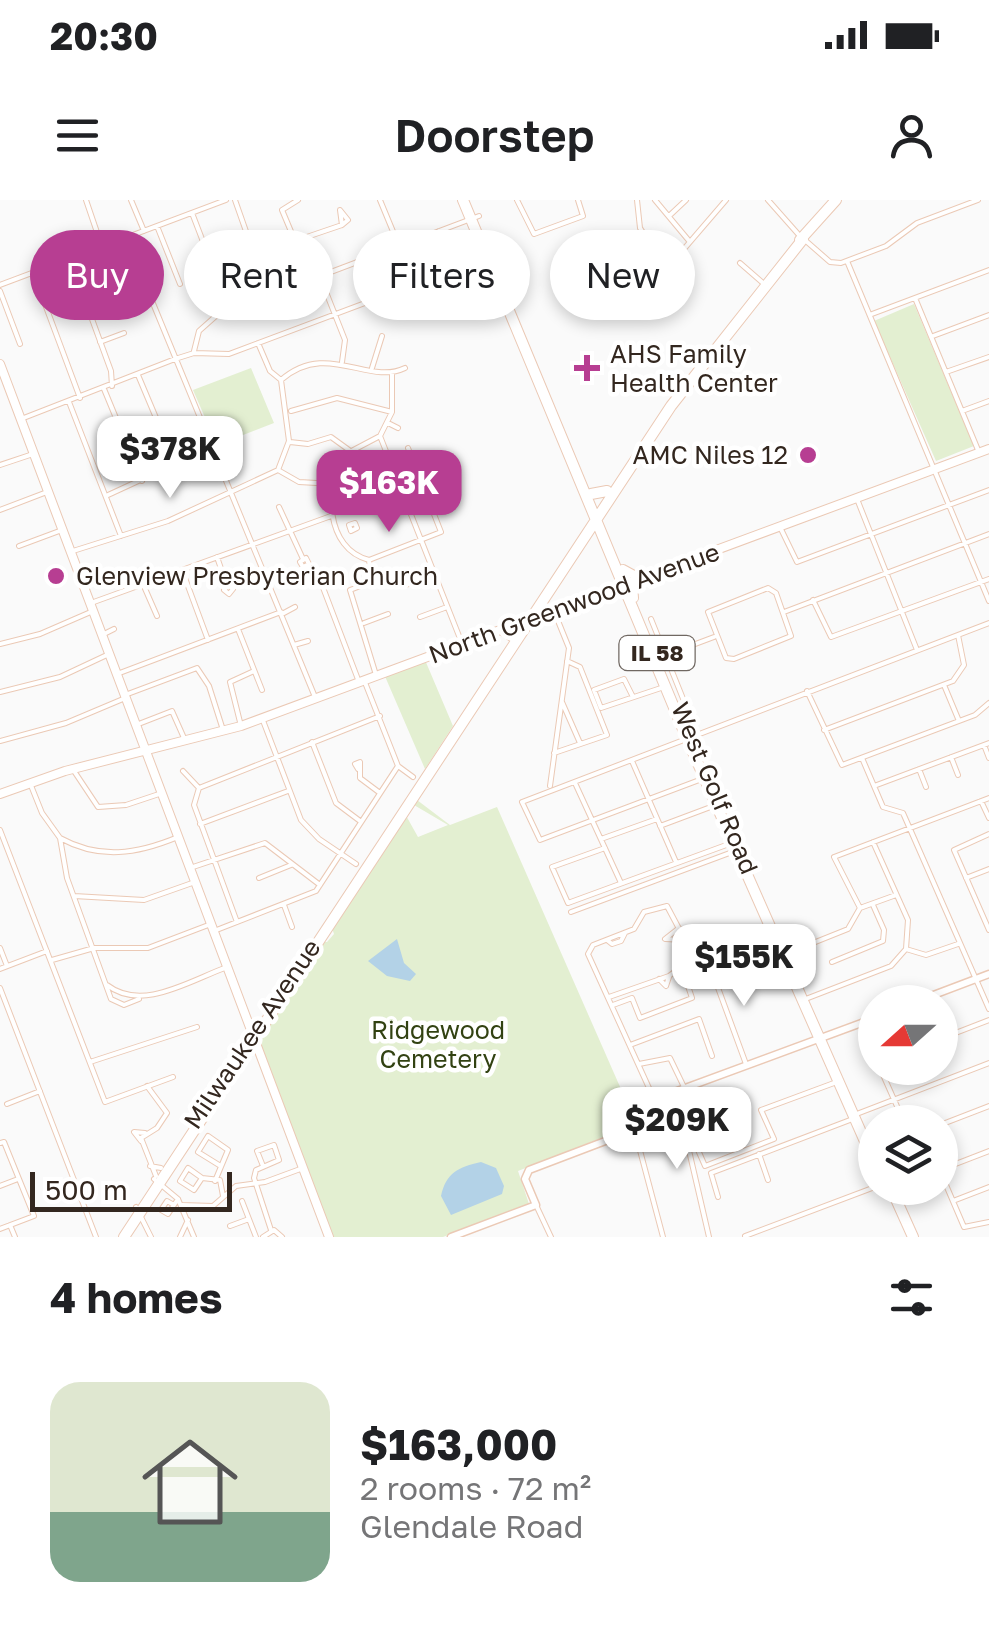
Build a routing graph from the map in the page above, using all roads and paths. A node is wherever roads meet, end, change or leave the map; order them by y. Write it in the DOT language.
graph roads {
  1 [pos="86,200"];
  2 [pos="131,200"];
  3 [pos="226,200"];
  4 [pos="235,200"];
  5 [pos="298,200"];
  6 [pos="380,200"];
  7 [pos="465,200"];
  8 [pos="517,200"];
  9 [pos="578,200"];
  10 [pos="638,200"];
  11 [pos="655,200"];
  12 [pos="686,200"];
  13 [pos="726,200"];
  14 [pos="768,200"];
  15 [pos="836,200"];
  16 [pos="978,200"];
  17 [pos="216,202"];
  18 [pos="192,213"];
  19 [pos="669,216"];
  20 [pos="475,217"];
  21 [pos="342,225"];
  22 [pos="157,226"];
  23 [pos="96,230"];
  24 [pos="144,230"];
  25 [pos="147,230"];
  26 [pos="199,230"];
  27 [pos="246,230"];
  28 [pos="290,230"];
  29 [pos="329,230"];
  30 [pos="392,230"];
  31 [pos="442,230"];
  32 [pos="641,230"];
  33 [pos="680,230"];
  34 [pos="695,236"];
  35 [pos="803,239"];
  36 [pos="846,261"];
  37 [pos="740,263"];
  38 [pos="989,270"];
  39 [pos="30,274"];
  40 [pos="180,284"];
  41 [pos="764,285"];
  42 [pos="0,288"];
  43 [pos="915,298"];
  44 [pos="353,308"];
  45 [pos="333,310"];
  46 [pos="989,314"];
  47 [pos="335,315"];
  48 [pos="870,315"];
  49 [pos="52,320"];
  50 [pos="92,320"];
  51 [pos="160,320"];
  52 [pos="210,320"];
  53 [pos="124,333"];
  54 [pos="382,336"];
  55 [pos="931,336"];
  56 [pos="100,342"];
  57 [pos="258,343"];
  58 [pos="20,344"];
  59 [pos="194,353"];
  60 [pos="989,357"];
  61 [pos="175,358"];
  62 [pos="342,362"];
  63 [pos="0,364"];
  64 [pos="372,368"];
  65 [pos="405,368"];
  66 [pos="946,372"];
  67 [pos="392,374"];
  68 [pos="138,375"];
  69 [pos="282,380"];
  70 [pos="112,386"];
  71 [pos="104,389"];
  72 [pos="80,398"];
  73 [pos="989,401"];
  74 [pos="68,402"];
  75 [pos="962,411"];
  76 [pos="289,412"];
  77 [pos="392,412"];
  78 [pos="21,419"];
  79 [pos="388,423"];
  80 [pos="398,428"];
  81 [pos="380,436"];
  82 [pos="289,442"];
  83 [pos="212,447"];
  84 [pos="408,448"];
  85 [pos="984,449"];
  86 [pos="349,450"];
  87 [pos="34,454"];
  88 [pos="411,456"];
  89 [pos="391,463"];
  90 [pos="176,464"];
  91 [pos="0,465"];
  92 [pos="933,468"];
  93 [pos="278,470"];
  94 [pos="142,481"];
  95 [pos="335,488"];
  96 [pos="230,490"];
  97 [pos="989,490"];
  98 [pos="402,491"];
  99 [pos="607,491"];
  100 [pos="48,492"];
  101 [pos="591,494"];
  102 [pos="107,496"];
  103 [pos="857,498"];
  104 [pos="949,506"];
  105 [pos="279,507"];
  106 [pos="0,510"];
  107 [pos="596,514"];
  108 [pos="331,516"];
  109 [pos="780,528"];
  110 [pos="349,529"];
  111 [pos="62,530"];
  112 [pos="293,530"];
  113 [pos="340,534"];
  114 [pos="872,534"];
  115 [pos="989,534"];
  116 [pos="121,536"];
  117 [pos="421,541"];
  118 [pos="965,543"];
  119 [pos="252,544"];
  120 [pos="20,546"];
  121 [pos="71,552"];
  122 [pos="216,557"];
  123 [pos="303,558"];
  124 [pos="369,560"];
  125 [pos="182,570"];
  126 [pos="887,572"];
  127 [pos="434,574"];
  128 [pos="989,579"];
  129 [pos="981,582"];
  130 [pos="627,583"];
  131 [pos="144,584"];
  132 [pos="322,585"];
  133 [pos="406,585"];
  134 [pos="227,586"];
  135 [pos="813,600"];
  136 [pos="989,601"];
  137 [pos="92,607"];
  138 [pos="295,607"];
  139 [pos="447,607"];
  140 [pos="549,607"];
  141 [pos="902,611"];
  142 [pos="784,612"];
  143 [pos="281,613"];
  144 [pos="388,614"];
  145 [pos="156,616"];
  146 [pos="420,617"];
  147 [pos="527,619"];
  148 [pos="651,620"];
  149 [pos="989,623"];
  150 [pos="363,624"];
  151 [pos="238,629"];
  152 [pos="114,630"];
  153 [pos="508,633"];
  154 [pos="102,635"];
  155 [pos="958,635"];
  156 [pos="714,637"];
  157 [pos="208,641"];
  158 [pos="308,641"];
  159 [pos="461,641"];
  160 [pos="0,644"];
  161 [pos="293,645"];
  162 [pos="918,650"];
  163 [pos="109,654"];
  164 [pos="660,658"];
  165 [pos="567,660"];
  166 [pos="406,664"];
  167 [pos="254,671"];
  168 [pos="117,674"];
  169 [pos="376,676"];
  170 [pos="361,681"];
  171 [pos="944,685"];
  172 [pos="665,686"];
  173 [pos="262,690"];
  174 [pos="480,691"];
  175 [pos="0,692"];
  176 [pos="806,692"];
  177 [pos="125,696"];
  178 [pos="314,697"];
  179 [pos="633,697"];
  180 [pos="562,702"];
  181 [pos="989,704"];
  182 [pos="380,716"];
  183 [pos="262,718"];
  184 [pos="959,721"];
  185 [pos="136,725"];
  186 [pos="241,726"];
  187 [pos="824,730"];
  188 [pos="223,732"];
  189 [pos="691,734"];
  190 [pos="0,740"];
  191 [pos="186,742"];
  192 [pos="312,742"];
  193 [pos="580,743"];
  194 [pos="986,744"];
  195 [pos="146,750"];
  196 [pos="554,753"];
  197 [pos="276,756"];
  198 [pos="951,757"];
  199 [pos="862,758"];
  200 [pos="989,758"];
  201 [pos="632,761"];
  202 [pos="398,766"];
  203 [pos="73,768"];
  204 [pos="358,769"];
  205 [pos="919,769"];
  206 [pos="184,771"];
  207 [pos="958,775"];
  208 [pos="413,777"];
  209 [pos="704,778"];
  210 [pos="575,782"];
  211 [pos="30,783"];
  212 [pos="550,786"];
  213 [pos="874,786"];
  214 [pos="926,787"];
  215 [pos="199,788"];
  216 [pos="288,791"];
  217 [pos="162,793"];
  218 [pos="0,794"];
  219 [pos="380,794"];
  220 [pos="989,798"];
  221 [pos="648,800"];
  222 [pos="982,801"];
  223 [pos="719,804"];
  224 [pos="989,818"];
  225 [pos="657,819"];
  226 [pos="592,820"];
  227 [pos="362,822"];
  228 [pos="200,824"];
  229 [pos="660,826"];
  230 [pos="910,828"];
  231 [pos="0,830"];
  232 [pos="989,834"];
  233 [pos="178,837"];
  234 [pos="60,838"];
  235 [pos="601,839"];
  236 [pos="2,841"];
  237 [pos="873,842"];
  238 [pos="71,844"];
  239 [pos="737,847"];
  240 [pos="605,848"];
  241 [pos="62,852"];
  242 [pos="340,854"];
  243 [pos="213,859"];
  244 [pos="676,863"];
  245 [pos="356,864"];
  246 [pos="290,866"];
  247 [pos="190,868"];
  248 [pos="989,869"];
  249 [pos="259,878"];
  250 [pos="966,878"];
  251 [pos="195,882"];
  252 [pos="621,884"];
  253 [pos="320,885"];
  254 [pos="896,895"];
  255 [pos="74,896"];
  256 [pos="989,904"];
  257 [pos="284,905"];
  258 [pos="873,905"];
  259 [pos="860,908"];
  260 [pos="979,908"];
  261 [pos="570,912"];
  262 [pos="237,922"];
  263 [pos="292,927"];
  264 [pos="680,927"];
  265 [pos="212,928"];
  266 [pos="989,930"];
  267 [pos="684,940"];
  268 [pos="960,943"];
  269 [pos="0,948"];
  270 [pos="94,948"];
  271 [pos="906,950"];
  272 [pos="47,951"];
  273 [pos="785,954"];
  274 [pos="51,960"];
  275 [pos="832,962"];
  276 [pos="7,966"];
  277 [pos="227,967"];
  278 [pos="0,969"];
  279 [pos="989,974"];
  280 [pos="976,980"];
  281 [pos="107,985"];
  282 [pos="958,987"];
  283 [pos="0,988"];
  284 [pos="609,997"];
  285 [pos="139,999"];
  286 [pos="805,999"];
  287 [pos="612,1005"];
  288 [pos="989,1009"];
  289 [pos="989,1020"];
  290 [pos="858,1025"];
  291 [pos="197,1027"];
  292 [pos="958,1031"];
  293 [pos="252,1034"];
  294 [pos="821,1036"];
  295 [pos="630,1044"];
  296 [pos="712,1056"];
  297 [pos="90,1062"];
  298 [pos="989,1063"];
  299 [pos="746,1064"];
  300 [pos="638,1065"];
  301 [pos="223,1074"];
  302 [pos="172,1077"];
  303 [pos="838,1081"];
  304 [pos="888,1085"];
  305 [pos="147,1086"];
  306 [pos="684,1087"];
  307 [pos="673,1091"];
  308 [pos="40,1092"];
  309 [pos="664,1094"];
  310 [pos="214,1098"];
  311 [pos="654,1098"];
  312 [pos="894,1099"];
  313 [pos="7,1104"];
  314 [pos="897,1105"];
  315 [pos="989,1106"];
  316 [pos="855,1115"];
  317 [pos="958,1117"];
  318 [pos="858,1121"];
  319 [pos="858,1122"];
  320 [pos="630,1132"];
  321 [pos="2,1142"];
  322 [pos="989,1151"];
  323 [pos="759,1154"];
  324 [pos="219,1164"];
  325 [pos="958,1164"];
  326 [pos="263,1166"];
  327 [pos="303,1168"];
  328 [pos="156,1174"];
  329 [pos="202,1178"];
  330 [pos="18,1179"];
  331 [pos="768,1180"];
  332 [pos="215,1181"];
  333 [pos="254,1184"];
  334 [pos="0,1186"];
  335 [pos="989,1188"];
  336 [pos="718,1197"];
  337 [pos="178,1198"];
  338 [pos="223,1198"];
  339 [pos="858,1198"];
  340 [pos="958,1199"];
  341 [pos="242,1201"];
  342 [pos="536,1204"];
  343 [pos="174,1205"];
  344 [pos="182,1205"];
  345 [pos="895,1205"];
  346 [pos="955,1205"];
  347 [pos="139,1209"];
  348 [pos="248,1219"];
  349 [pos="188,1220"];
  350 [pos="989,1222"];
  351 [pos="10,1224"];
  352 [pos="230,1226"];
  353 [pos="0,1229"];
  354 [pos="270,1230"];
  355 [pos="745,1236"];
  356 [pos="15,1237"];
  357 [pos="96,1237"];
  358 [pos="121,1237"];
  359 [pos="151,1237"];
  360 [pos="180,1237"];
  361 [pos="194,1237"];
  362 [pos="260,1237"];
  363 [pos="282,1237"];
  364 [pos="329,1237"];
  365 [pos="451,1237"];
  366 [pos="551,1237"];
  367 [pos="663,1237"];
  368 [pos="709,1237"];
  369 [pos="910,1237"];
  1 -- 23 [label="street"];
  2 -- 24 [label="street"];
  3 -- 17 [label="street"];
  4 -- 27 [label="street"];
  5 -- 28 [label="street"];
  6 -- 30 [label="street"];
  7 -- 20 [label="main road, West Golf Road / IL 58"];
  8 -- 9 [label="street"];
  10 -- 32 [label="street"];
  11 -- 19 [label="street"];
  12 -- 19 [label="street"];
  13 -- 34 [label="street"];
  14 -- 35 [label="street"];
  15 -- 35 [label="main road"];
  16 -- 36 [label="street"];
  17 -- 18 [label="street"];
  18 -- 22 [label="street"];
  18 -- 26 [label="street"];
  19 -- 33 [label="street"];
  20 -- 31 [label="street"];
  20 -- 101 [label="main road, West Golf Road / IL 58"];
  20 -- 107 [label="main road, West Golf Road / IL 58"];
  21 -- 29 [label="street"];
  22 -- 25 [label="street"];
  22 -- 40 [label="street"];
  35 -- 36 [label="street"];
  35 -- 41 [label="main road"];
  36 -- 48 [label="street"];
  37 -- 41 [label="street"];
  38 -- 43 [label="street"];
  39 -- 42 [label="street"];
  41 -- 99 [label="main road"];
  41 -- 107 [label="main road"];
  42 -- 58 [label="street"];
  43 -- 48 [label="street"];
  43 -- 55 [label="street"];
  44 -- 47 [label="street"];
  45 -- 47 [label="street"];
  46 -- 55 [label="street"];
  47 -- 57 [label="street"];
  47 -- 62 [label="street"];
  48 -- 92 [label="street"];
  49 -- 72 [label="street"];
  50 -- 56 [label="street"];
  51 -- 61 [label="street"];
  52 -- 59 [label="street"];
  53 -- 56 [label="street"];
  54 -- 64 [label="street"];
  55 -- 66 [label="street"];
  56 -- 70 [label="street"];
  57 -- 59 [label="street"];
  57 -- 69 [label="street"];
  59 -- 61 [label="street"];
  60 -- 66 [label="street"];
  61 -- 68 [label="street"];
  61 -- 83 [label="street"];
  62 -- 64 [label="street"];
  62 -- 69 [label="street"];
  63 -- 78 [label="main road"];
  64 -- 67 [label="street"];
  65 -- 67 [label="street"];
  66 -- 75 [label="street"];
  67 -- 77 [label="street"];
  68 -- 70 [label="street"];
  68 -- 90 [label="street"];
  69 -- 76 [label="street"];
  70 -- 71 [label="street"];
  71 -- 72 [label="street"];
  71 -- 94 [label="street"];
  72 -- 74 [label="street"];
  73 -- 75 [label="street"];
  74 -- 78 [label="street"];
  74 -- 102 [label="street"];
  75 -- 85 [label="street"];
  76 -- 77 [label="street"];
  76 -- 82 [label="street"];
  77 -- 79 [label="street"];
  78 -- 87 [label="main road"];
  79 -- 80 [label="street"];
  79 -- 81 [label="street"];
  81 -- 86 [label="street"];
  81 -- 89 [label="street"];
  82 -- 86 [label="street"];
  82 -- 93 [label="street"];
  83 -- 90 [label="street"];
  83 -- 96 [label="street"];
  84 -- 88 [label="street"];
  85 -- 92 [label="main road, North Greenwood Avenue"];
  86 -- 95 [label="street"];
  87 -- 91 [label="street"];
  87 -- 100 [label="main road"];
  88 -- 89 [label="street"];
  88 -- 117 [label="street"];
  89 -- 98 [label="street"];
  89 -- 98 [label="street"];
  90 -- 94 [label="street"];
  92 -- 103 [label="main road, North Greenwood Avenue"];
  92 -- 104 [label="street"];
  92 -- 130 [label="main road, North Greenwood Avenue"];
  93 -- 95 [label="street"];
  93 -- 96 [label="street"];
  94 -- 102 [label="street"];
  95 -- 108 [label="street"];
  96 -- 116 [label="street"];
  96 -- 119 [label="street"];
  97 -- 104 [label="street"];
  98 -- 117 [label="street"];
  99 -- 101 [label="main road"];
  99 -- 107 [label="main road"];
  100 -- 106 [label="street"];
  100 -- 111 [label="main road"];
  101 -- 107 [label="main road, West Golf Road / IL 58"];
  102 -- 116 [label="street"];
  103 -- 109 [label="main road, North Greenwood Avenue"];
  103 -- 114 [label="street"];
  104 -- 114 [label="street"];
  104 -- 118 [label="street"];
  105 -- 112 [label="street"];
  107 -- 130 [label="main road, West Golf Road / IL 58"];
  107 -- 140 [label="main road"];
  107 -- 147 [label="main road"];
  108 -- 112 [label="street"];
  108 -- 113 [label="street"];
  109 -- 114 [label="street"];
  109 -- 130 [label="main road, North Greenwood Avenue"];
  110 -- 113 [label="street"];
  111 -- 120 [label="street"];
  111 -- 121 [label="main road"];
  112 -- 119 [label="street"];
  112 -- 123 [label="street"];
  113 -- 124 [label="street"];
  114 -- 126 [label="street"];
  115 -- 118 [label="street"];
  116 -- 121 [label="street"];
  117 -- 124 [label="street"];
  117 -- 127 [label="street"];
  118 -- 126 [label="street"];
  118 -- 129 [label="street"];
  119 -- 122 [label="street"];
  119 -- 143 [label="street"];
  121 -- 137 [label="main road"];
  122 -- 125 [label="street"];
  122 -- 134 [label="street"];
  124 -- 150 [label="street"];
  125 -- 131 [label="street"];
  125 -- 157 [label="street"];
  126 -- 135 [label="street"];
  126 -- 141 [label="street"];
  127 -- 133 [label="street"];
  127 -- 139 [label="street"];
  128 -- 129 [label="street"];
  129 -- 136 [label="street"];
  129 -- 141 [label="street"];
  130 -- 140 [label="main road, North Greenwood Avenue"];
  130 -- 164 [label="main road, West Golf Road / IL 58"];
  131 -- 137 [label="street"];
  131 -- 145 [label="street"];
  132 -- 170 [label="street"];
  135 -- 141 [label="street"];
  135 -- 142 [label="street"];
  137 -- 154 [label="main road"];
  137 -- 160 [label="street"];
  138 -- 143 [label="street"];
  139 -- 146 [label="street"];
  139 -- 159 [label="street"];
  140 -- 147 [label="main road"];
  140 -- 165 [label="street"];
  141 -- 162 [label="street"];
  142 -- 156 [label="street"];
  142 -- 156 [label="street"];
  143 -- 151 [label="street"];
  143 -- 161 [label="street"];
  144 -- 150 [label="street"];
  147 -- 153 [label="main road"];
  147 -- 159 [label="main road, North Greenwood Avenue"];
  147 -- 174 [label="main road"];
  148 -- 164 [label="street"];
  149 -- 155 [label="street"];
  150 -- 169 [label="street"];
  151 -- 157 [label="street"];
  151 -- 167 [label="street"];
  152 -- 154 [label="street"];
  153 -- 166 [label="main road, North Greenwood Avenue"];
  153 -- 174 [label="main road"];
  154 -- 163 [label="main road"];
  155 -- 162 [label="street"];
  155 -- 171 [label="street"];
  156 -- 164 [label="street"];
  157 -- 168 [label="street"];
  158 -- 161 [label="street"];
  159 -- 166 [label="main road, North Greenwood Avenue"];
  161 -- 178 [label="street"];
  162 -- 176 [label="street"];
  163 -- 168 [label="main road"];
  163 -- 175 [label="street"];
  164 -- 172 [label="main road, West Golf Road / IL 58"];
  164 -- 189 [label="main road, West Golf Road / IL 58"];
  165 -- 180 [label="street"];
  165 -- 193 [label="street"];
  166 -- 169 [label="main road"];
  167 -- 173 [label="street"];
  167 -- 186 [label="street"];
  168 -- 177 [label="main road"];
  169 -- 170 [label="main road"];
  170 -- 182 [label="street"];
  170 -- 183 [label="main road"];
  171 -- 184 [label="street"];
  171 -- 187 [label="street"];
  172 -- 179 [label="street"];
  172 -- 189 [label="main road, West Golf Road / IL 58"];
  174 -- 293 [label="main road, Milwaukee Avenue"];
  176 -- 187 [label="street"];
  176 -- 189 [label="street"];
  177 -- 185 [label="main road"];
  177 -- 188 [label="street"];
  177 -- 190 [label="street"];
  179 -- 179 [label="street"];
  180 -- 193 [label="street"];
  180 -- 196 [label="street"];
  181 -- 184 [label="street"];
  182 -- 192 [label="street"];
  182 -- 202 [label="street"];
  183 -- 186 [label="main road"];
  183 -- 197 [label="street"];
  184 -- 199 [label="street"];
  185 -- 191 [label="street"];
  185 -- 195 [label="main road"];
  186 -- 188 [label="main road"];
  187 -- 199 [label="street"];
  188 -- 191 [label="main road"];
  189 -- 201 [label="street"];
  189 -- 209 [label="main road, West Golf Road / IL 58"];
  189 -- 223 [label="main road, West Golf Road / IL 58"];
  191 -- 195 [label="main road"];
  192 -- 197 [label="street"];
  192 -- 227 [label="street"];
  193 -- 196 [label="street"];
  194 -- 198 [label="street"];
  194 -- 200 [label="street"];
  195 -- 203 [label="main road"];
  195 -- 217 [label="main road"];
  196 -- 212 [label="street"];
  197 -- 215 [label="street"];
  197 -- 216 [label="street"];
  198 -- 205 [label="street"];
  198 -- 207 [label="street"];
  199 -- 213 [label="street"];
  201 -- 210 [label="street"];
  201 -- 221 [label="street"];
  202 -- 208 [label="street"];
  202 -- 219 [label="street"];
  203 -- 211 [label="main road"];
  203 -- 217 [label="street"];
  204 -- 219 [label="street"];
  205 -- 213 [label="street"];
  205 -- 214 [label="street"];
  206 -- 215 [label="street"];
  209 -- 221 [label="street"];
  209 -- 223 [label="main road, West Golf Road / IL 58"];
  210 -- 226 [label="street"];
  210 -- 226 [label="street"];
  211 -- 218 [label="main road"];
  211 -- 234 [label="street"];
  213 -- 230 [label="street"];
  215 -- 228 [label="street"];
  216 -- 228 [label="street"];
  216 -- 242 [label="street"];
  217 -- 233 [label="main road"];
  219 -- 227 [label="street"];
  220 -- 222 [label="street"];
  221 -- 225 [label="street"];
  221 -- 226 [label="street"];
  222 -- 224 [label="street"];
  222 -- 230 [label="street"];
  223 -- 229 [label="street"];
  223 -- 239 [label="main road, West Golf Road / IL 58"];
  225 -- 229 [label="street"];
  225 -- 235 [label="street"];
  226 -- 235 [label="street"];
  227 -- 242 [label="street"];
  228 -- 243 [label="street"];
  229 -- 244 [label="street"];
  230 -- 237 [label="street"];
  230 -- 268 [label="street"];
  231 -- 236 [label="street"];
  232 -- 250 [label="street"];
  233 -- 238 [label="street"];
  233 -- 247 [label="main road"];
  234 -- 238 [label="street"];
  234 -- 241 [label="street"];
  235 -- 240 [label="street"];
  236 -- 272 [label="street"];
  237 -- 254 [label="street"];
  237 -- 259 [label="street"];
  238 -- 241 [label="street"];
  239 -- 244 [label="street"];
  239 -- 261 [label="street"];
  239 -- 273 [label="main road, West Golf Road / IL 58"];
  239 -- 273 [label="main road, West Golf Road / IL 58"];
  240 -- 252 [label="street"];
  240 -- 252 [label="street"];
  241 -- 255 [label="street"];
  242 -- 245 [label="street"];
  242 -- 253 [label="street"];
  243 -- 246 [label="street"];
  243 -- 247 [label="street"];
  243 -- 262 [label="street"];
  244 -- 252 [label="street"];
  246 -- 249 [label="street"];
  246 -- 253 [label="street"];
  247 -- 251 [label="main road"];
  248 -- 250 [label="street"];
  250 -- 260 [label="street"];
  251 -- 255 [label="street"];
  251 -- 265 [label="main road"];
  253 -- 257 [label="street"];
  254 -- 258 [label="street"];
  254 -- 271 [label="street"];
  255 -- 270 [label="street"];
  256 -- 260 [label="street"];
  257 -- 262 [label="street"];
  257 -- 263 [label="street"];
  258 -- 259 [label="street"];
  258 -- 275 [label="street"];
  259 -- 273 [label="street"];
  260 -- 266 [label="street"];
  262 -- 265 [label="street"];
  264 -- 267 [label="street"];
  264 -- 267 [label="street"];
  264 -- 284 [label="street"];
  265 -- 270 [label="street"];
  265 -- 277 [label="main road"];
  267 -- 284 [label="street"];
  268 -- 271 [label="street"];
  268 -- 280 [label="street"];
  269 -- 276 [label="street"];
  270 -- 274 [label="street"];
  270 -- 281 [label="street"];
  271 -- 286 [label="street"];
  272 -- 274 [label="street"];
  272 -- 276 [label="street"];
  273 -- 286 [label="main road, West Golf Road / IL 58"];
  273 -- 286 [label="main road, West Golf Road / IL 58"];
  274 -- 297 [label="street"];
  276 -- 278 [label="street"];
  277 -- 285 [label="street"];
  277 -- 293 [label="main road"];
  279 -- 280 [label="street"];
  280 -- 282 [label="street"];
  280 -- 288 [label="street"];
  281 -- 285 [label="street"];
  281 -- 285 [label="street"];
  283 -- 308 [label="street"];
  284 -- 287 [label="street"];
  286 -- 294 [label="main road, West Golf Road / IL 58"];
  287 -- 295 [label="street"];
  287 -- 299 [label="street"];
  289 -- 292 [label="street"];
  290 -- 294 [label="street"];
  291 -- 297 [label="street"];
  293 -- 301 [label="main road, Milwaukee Avenue"];
  293 -- 310 [label="main road, Milwaukee Avenue"];
  293 -- 327 [label="main road"];
  294 -- 299 [label="street"];
  294 -- 303 [label="main road, West Golf Road / IL 58"];
  294 -- 316 [label="main road, West Golf Road / IL 58"];
  295 -- 296 [label="street"];
  295 -- 300 [label="street"];
  297 -- 305 [label="street"];
  298 -- 312 [label="street"];
  299 -- 306 [label="street"];
  300 -- 306 [label="street"];
  300 -- 311 [label="street"];
  301 -- 310 [label="main road"];
  301 -- 328 [label="main road, Milwaukee Avenue"];
  302 -- 305 [label="street"];
  303 -- 307 [label="street"];
  303 -- 316 [label="main road, West Golf Road / IL 58"];
  304 -- 312 [label="street"];
  305 -- 328 [label="street"];
  306 -- 307 [label="street"];
  307 -- 309 [label="street"];
  308 -- 313 [label="street"];
  308 -- 357 [label="street"];
  309 -- 311 [label="street"];
  309 -- 368 [label="street"];
  310 -- 328 [label="main road, Milwaukee Avenue"];
  311 -- 320 [label="street"];
  312 -- 314 [label="street"];
  312 -- 316 [label="street"];
  315 -- 317 [label="street"];
  316 -- 318 [label="main road, West Golf Road / IL 58"];
  316 -- 319 [label="main road, West Golf Road / IL 58"];
  316 -- 323 [label="street"];
  320 -- 342 [label="street"];
  320 -- 367 [label="street"];
  321 -- 330 [label="street"];
  322 -- 325 [label="street"];
  323 -- 331 [label="street"];
  323 -- 336 [label="street"];
  324 -- 324 [label="street"];
  324 -- 332 [label="street"];
  326 -- 326 [label="street"];
  326 -- 333 [label="street"];
  327 -- 333 [label="street"];
  327 -- 364 [label="main road"];
  328 -- 337 [label="street"];
  328 -- 347 [label="main road, Milwaukee Avenue"];
  329 -- 329 [label="street"];
  329 -- 332 [label="street"];
  330 -- 334 [label="street"];
  330 -- 351 [label="street"];
  332 -- 338 [label="street"];
  333 -- 338 [label="street"];
  333 -- 354 [label="street"];
  335 -- 340 [label="street"];
  337 -- 343 [label="street"];
  337 -- 344 [label="street"];
  338 -- 344 [label="street"];
  339 -- 355 [label="street"];
  341 -- 348 [label="street"];
  342 -- 365 [label="street"];
  342 -- 366 [label="street"];
  344 -- 349 [label="street"];
  345 -- 369 [label="main road"];
  346 -- 350 [label="street"];
  347 -- 358 [label="main road, Milwaukee Avenue"];
  347 -- 359 [label="street"];
  348 -- 352 [label="street"];
  348 -- 362 [label="street"];
  349 -- 360 [label="street"];
  349 -- 361 [label="street"];
  351 -- 353 [label="street"];
  351 -- 356 [label="street"];
  354 -- 362 [label="street"];
  354 -- 363 [label="street"];
}
